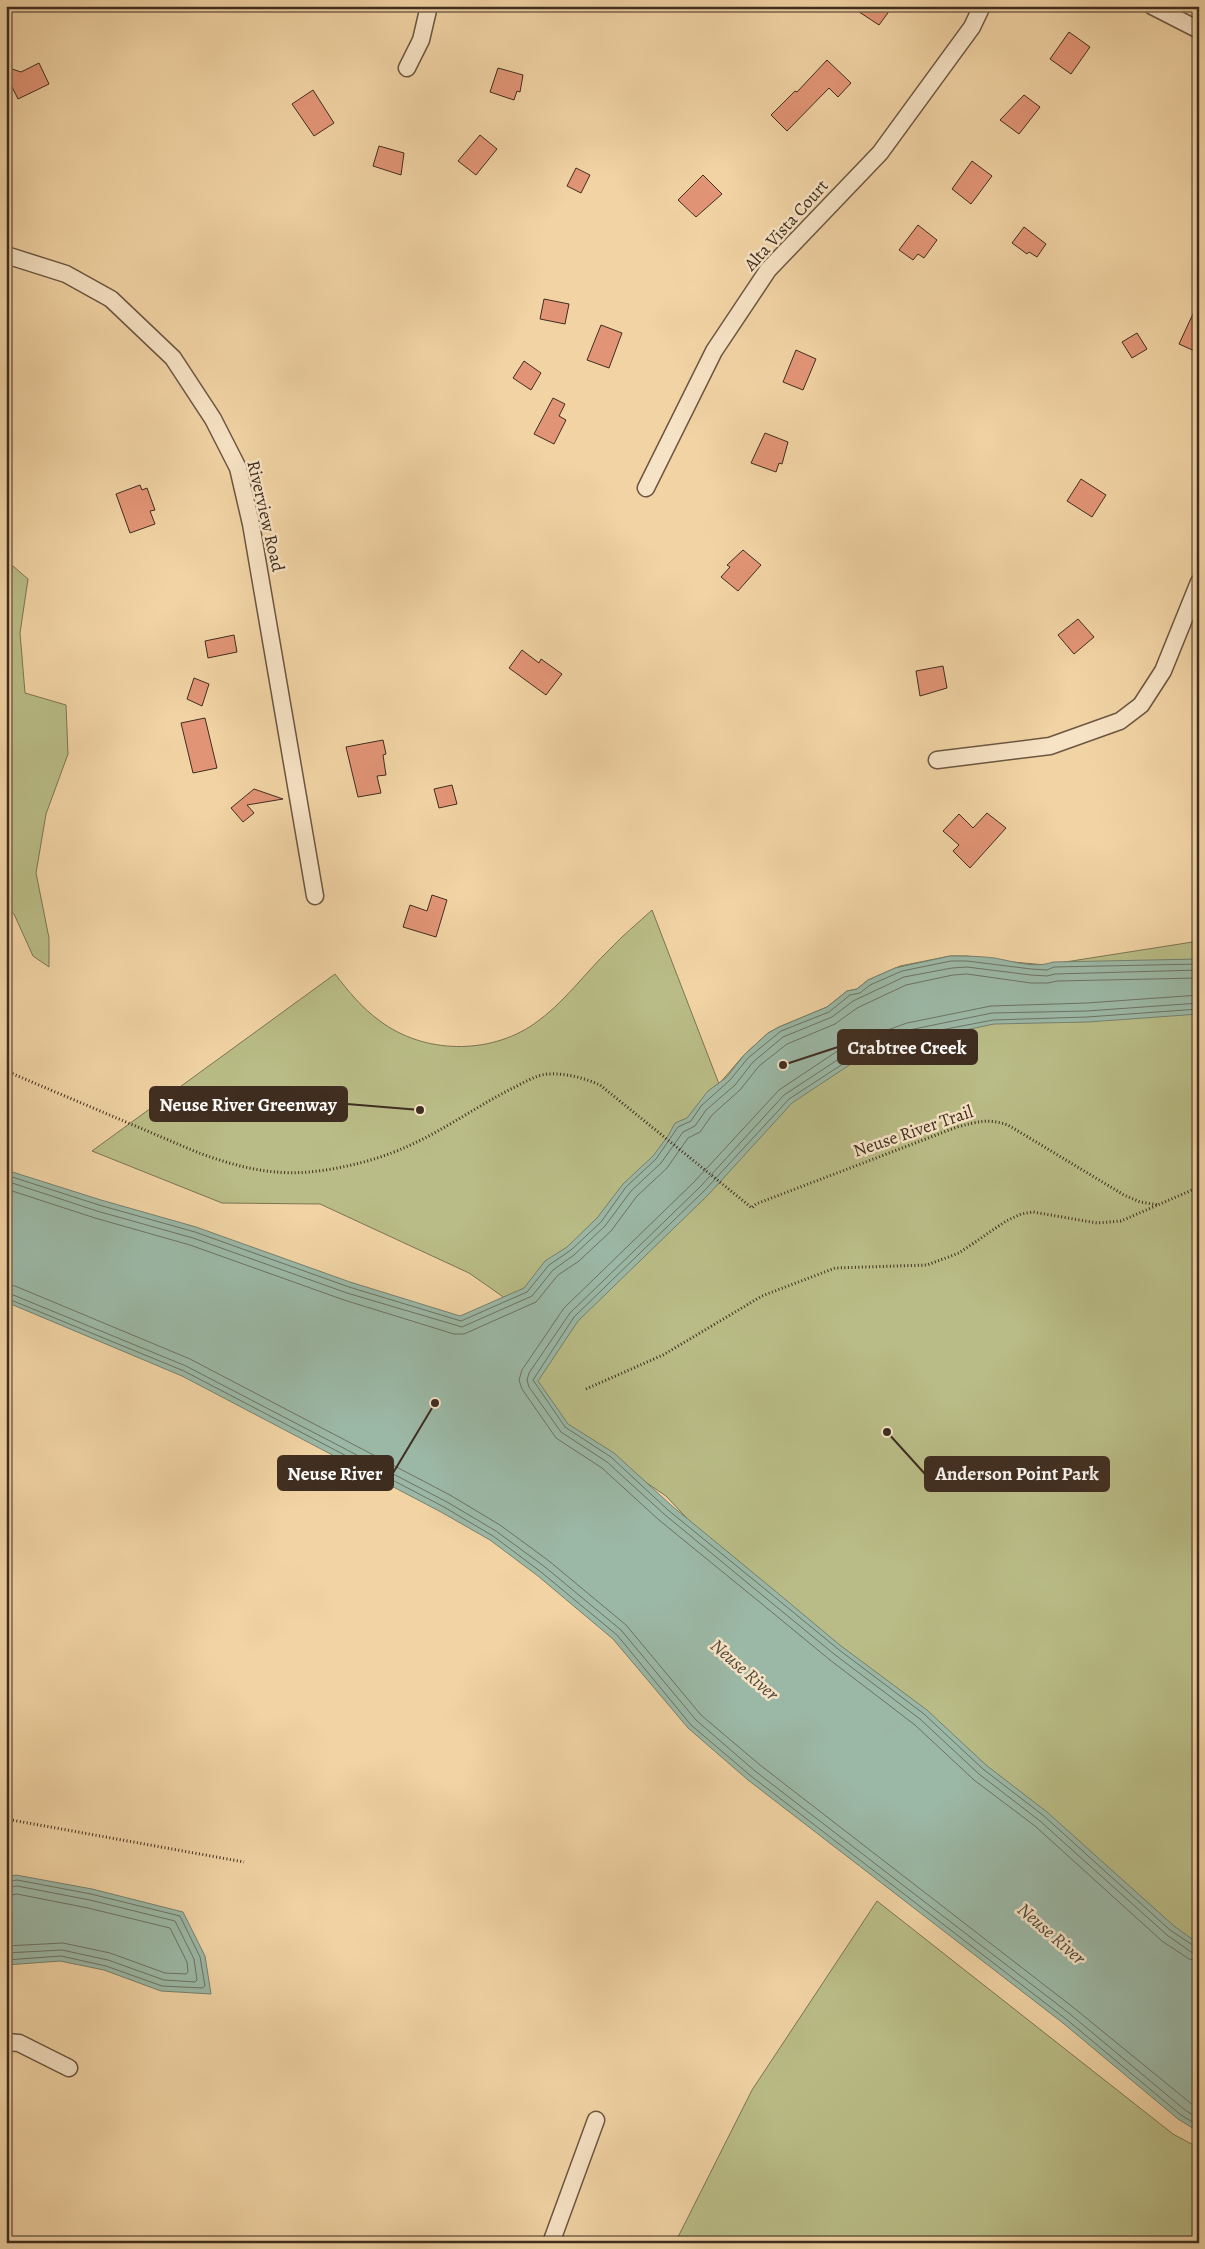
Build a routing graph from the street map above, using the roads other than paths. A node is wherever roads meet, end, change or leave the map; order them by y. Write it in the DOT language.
graph roads {
  1 [pos="429,6"];
  2 [pos="982,6"];
  3 [pos="1152,6"];
  4 [pos="1199,30"];
  5 [pos="407,68"];
  6 [pos="6,255"];
  7 [pos="646,488"];
  8 [pos="1199,582"];
  9 [pos="937,760"];
  10 [pos="315,896"];
  11 [pos="6,2042"];
  12 [pos="69,2068"];
  13 [pos="596,2120"];
  14 [pos="551,2243"];
  1 -- 5 [label="street"];
  2 -- 7 [label="street, Alta Vista Court"];
  3 -- 4 [label="street"];
  6 -- 10 [label="street, Riverview Road"];
  8 -- 9 [label="street"];
  11 -- 12 [label="street"];
  13 -- 14 [label="street"];
}
